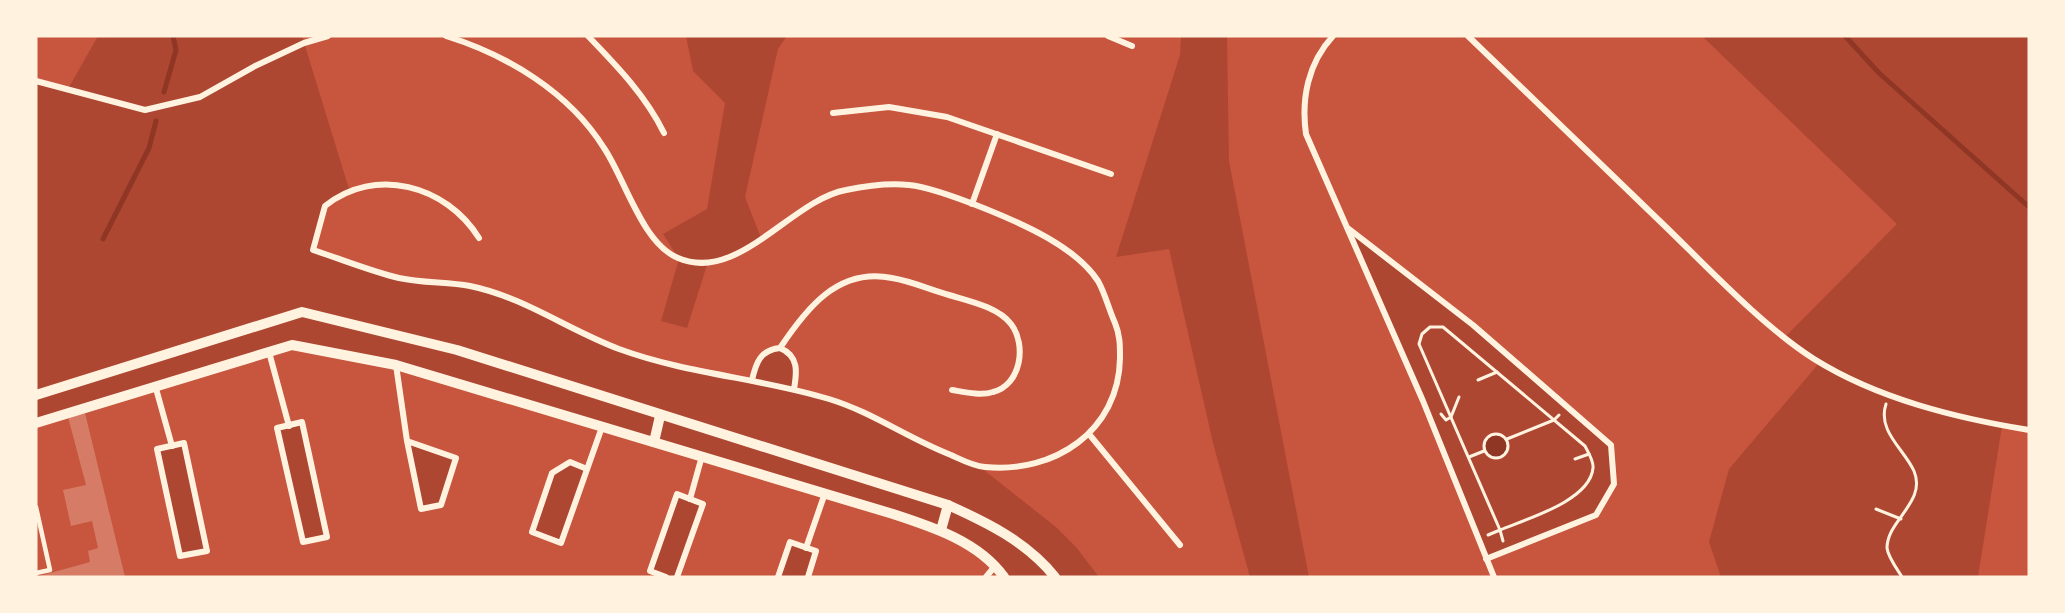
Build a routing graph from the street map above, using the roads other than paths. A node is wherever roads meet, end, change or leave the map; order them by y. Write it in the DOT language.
graph roads {
  1 [pos="328,36"];
  2 [pos="446,36"];
  3 [pos="476,36"];
  4 [pos="588,36"];
  5 [pos="1108,36"];
  6 [pos="1333,36"];
  7 [pos="1468,36"];
  8 [pos="473,44"];
  9 [pos="1132,46"];
  10 [pos="36,81"];
  11 [pos="833,113"];
  12 [pos="664,133"];
  13 [pos="997,134"];
  14 [pos="1112,174"];
  15 [pos="972,204"];
  16 [pos="1347,228"];
  17 [pos="479,238"];
  18 [pos="780,348"];
  19 [pos="269,352"];
  20 [pos="396,365"];
  21 [pos="752,380"];
  22 [pos="155,385"];
  23 [pos="794,389"];
  24 [pos="952,390"];
  25 [pos="36,395"];
  26 [pos="660,416"];
  27 [pos="36,423"];
  28 [pos="289,426"];
  29 [pos="602,427"];
  30 [pos="2029,430"];
  31 [pos="1089,434"];
  32 [pos="407,441"];
  33 [pos="654,442"];
  34 [pos="172,446"];
  35 [pos="702,456"];
  36 [pos="587,469"];
  37 [pos="825,493"];
  38 [pos="690,499"];
  39 [pos="948,505"];
  40 [pos="36,507"];
  41 [pos="941,530"];
  42 [pos="1180,545"];
  43 [pos="806,548"];
  44 [pos="1486,559"];
  45 [pos="995,566"];
  46 [pos="36,573"];
  47 [pos="666,577"];
  48 [pos="677,577"];
  49 [pos="778,577"];
  50 [pos="808,577"];
  51 [pos="986,577"];
  52 [pos="1004,577"];
  53 [pos="1055,577"];
  54 [pos="1494,577"];
  1 -- 10 [label="street"];
  2 -- 8 [label="street"];
  3 -- 8 [label="street"];
  4 -- 12 [label="street"];
  5 -- 9 [label="street"];
  6 -- 16 [label="street"];
  7 -- 30 [label="street"];
  8 -- 15 [label="street"];
  11 -- 13 [label="street"];
  13 -- 14 [label="street"];
  13 -- 15 [label="street"];
  15 -- 31 [label="street"];
  16 -- 44 [label="street"];
  16 -- 44 [label="street"];
  17 -- 21 [label="street"];
  18 -- 21 [label="street"];
  18 -- 23 [label="street"];
  18 -- 24 [label="street"];
  19 -- 20 [label="street"];
  19 -- 22 [label="street"];
  19 -- 28 [label="street"];
  20 -- 29 [label="street"];
  20 -- 32 [label="street"];
  21 -- 23 [label="street"];
  22 -- 27 [label="street"];
  22 -- 34 [label="street"];
  23 -- 31 [label="street"];
  25 -- 26 [label="street"];
  26 -- 33 [label="street"];
  26 -- 39 [label="street"];
  28 -- 28 [label="street"];
  29 -- 33 [label="street"];
  29 -- 36 [label="street"];
  31 -- 42 [label="street"];
  32 -- 32 [label="street"];
  33 -- 35 [label="street"];
  34 -- 34 [label="street"];
  35 -- 37 [label="street"];
  35 -- 38 [label="street"];
  36 -- 36 [label="street"];
  37 -- 41 [label="street"];
  37 -- 43 [label="street"];
  38 -- 47 [label="street"];
  38 -- 48 [label="street"];
  39 -- 41 [label="street"];
  39 -- 53 [label="street"];
  40 -- 46 [label="lane"];
  41 -- 45 [label="street"];
  43 -- 49 [label="street"];
  43 -- 50 [label="street"];
  44 -- 54 [label="street"];
  45 -- 51 [label="street"];
  45 -- 52 [label="street"];
}
